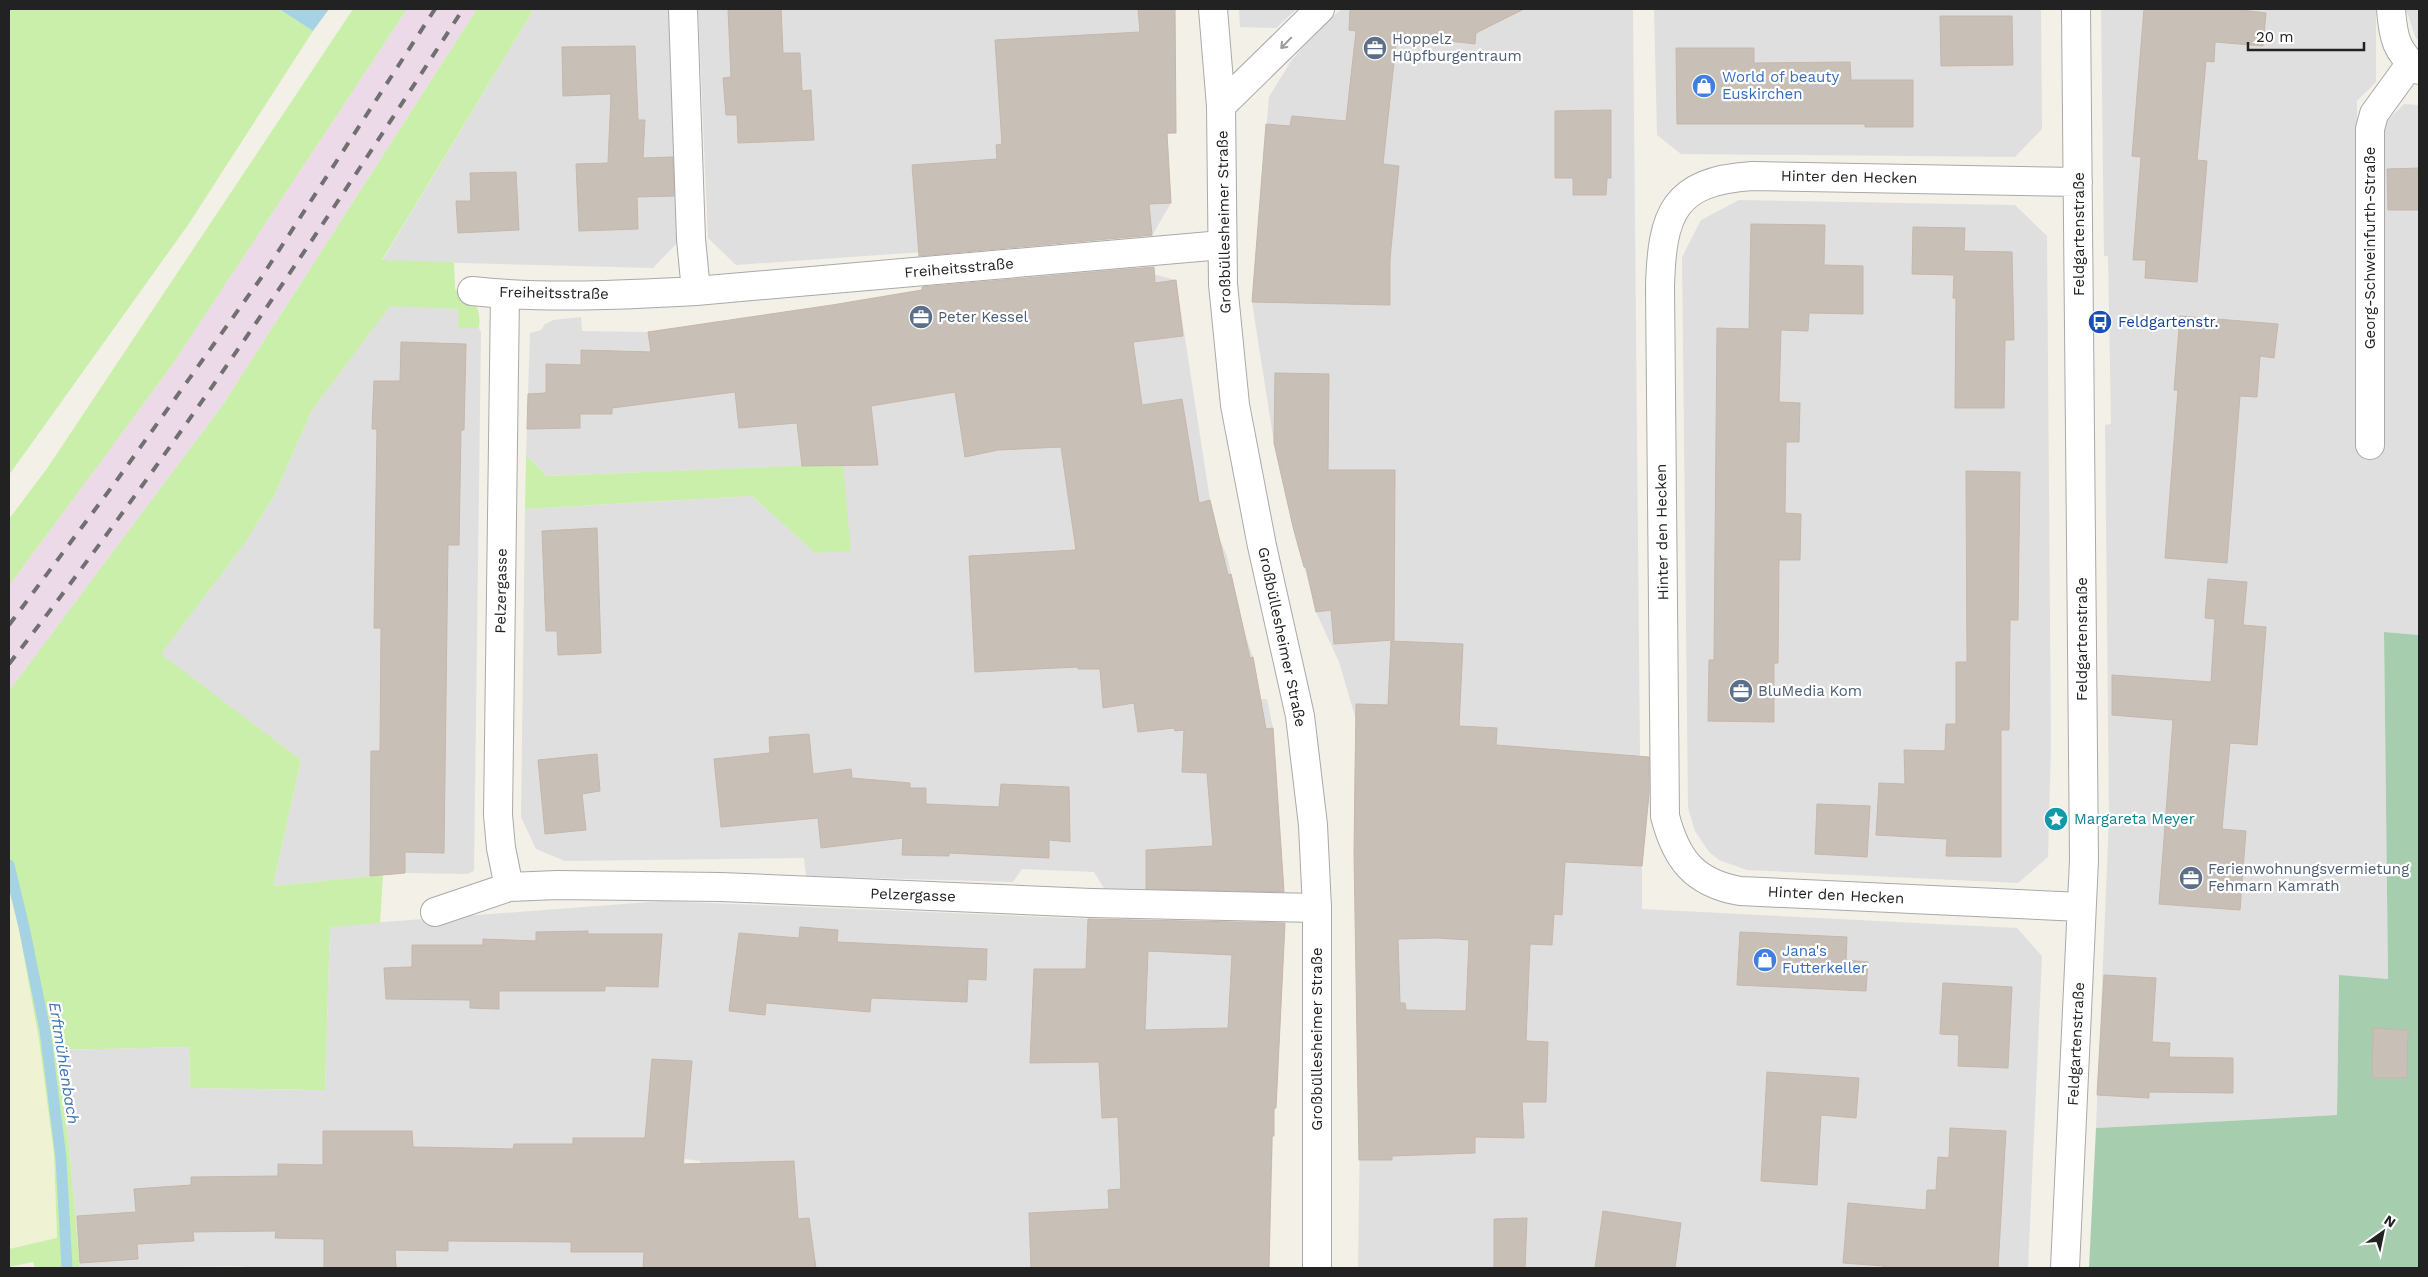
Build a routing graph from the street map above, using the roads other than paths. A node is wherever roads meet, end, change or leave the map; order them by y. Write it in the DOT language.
graph roads {
  1 [pos="683,9"];
  2 [pos="1213,9"];
  3 [pos="1320,9"];
  4 [pos="2076,9"];
  5 [pos="2391,9"];
  6 [pos="2415,66"];
  7 [pos="1221,106"];
  8 [pos="2078,182"];
  9 [pos="1222,245"];
  10 [pos="472,291"];
  11 [pos="696,291"];
  12 [pos="505,294"];
  13 [pos="2370,445"];
  14 [pos="508,887"];
  15 [pos="2081,907"];
  16 [pos="1317,908"];
  17 [pos="435,912"];
  18 [pos="1317,1268"];
  19 [pos="2065,1268"];
  1 -- 11 [label="street"];
  2 -- 7 [label="street, Großbüllesheimer Straße"];
  3 -- 7 [label="street, one-way"];
  4 -- 8 [label="street, Feldgartenstraße"];
  5 -- 6 [label="street, Georg-Schweinfurth-Straße"];
  6 -- 13 [label="street, Georg-Schweinfurth-Straße"];
  7 -- 9 [label="street, Großbüllesheimer Straße"];
  8 -- 15 [label="street, Feldgartenstraße"];
  8 -- 15 [label="street, Hinter den Hecken"];
  9 -- 11 [label="street, Freiheitsstraße"];
  9 -- 16 [label="street, Großbüllesheimer Straße"];
  10 -- 12 [label="street, Freiheitsstraße"];
  11 -- 12 [label="street, Freiheitsstraße"];
  12 -- 14 [label="street, Pelzergasse"];
  14 -- 16 [label="street, Pelzergasse"];
  14 -- 17 [label="street, Pelzergasse"];
  15 -- 19 [label="street, Feldgartenstraße"];
  16 -- 18 [label="street, Großbüllesheimer Straße"];
}
